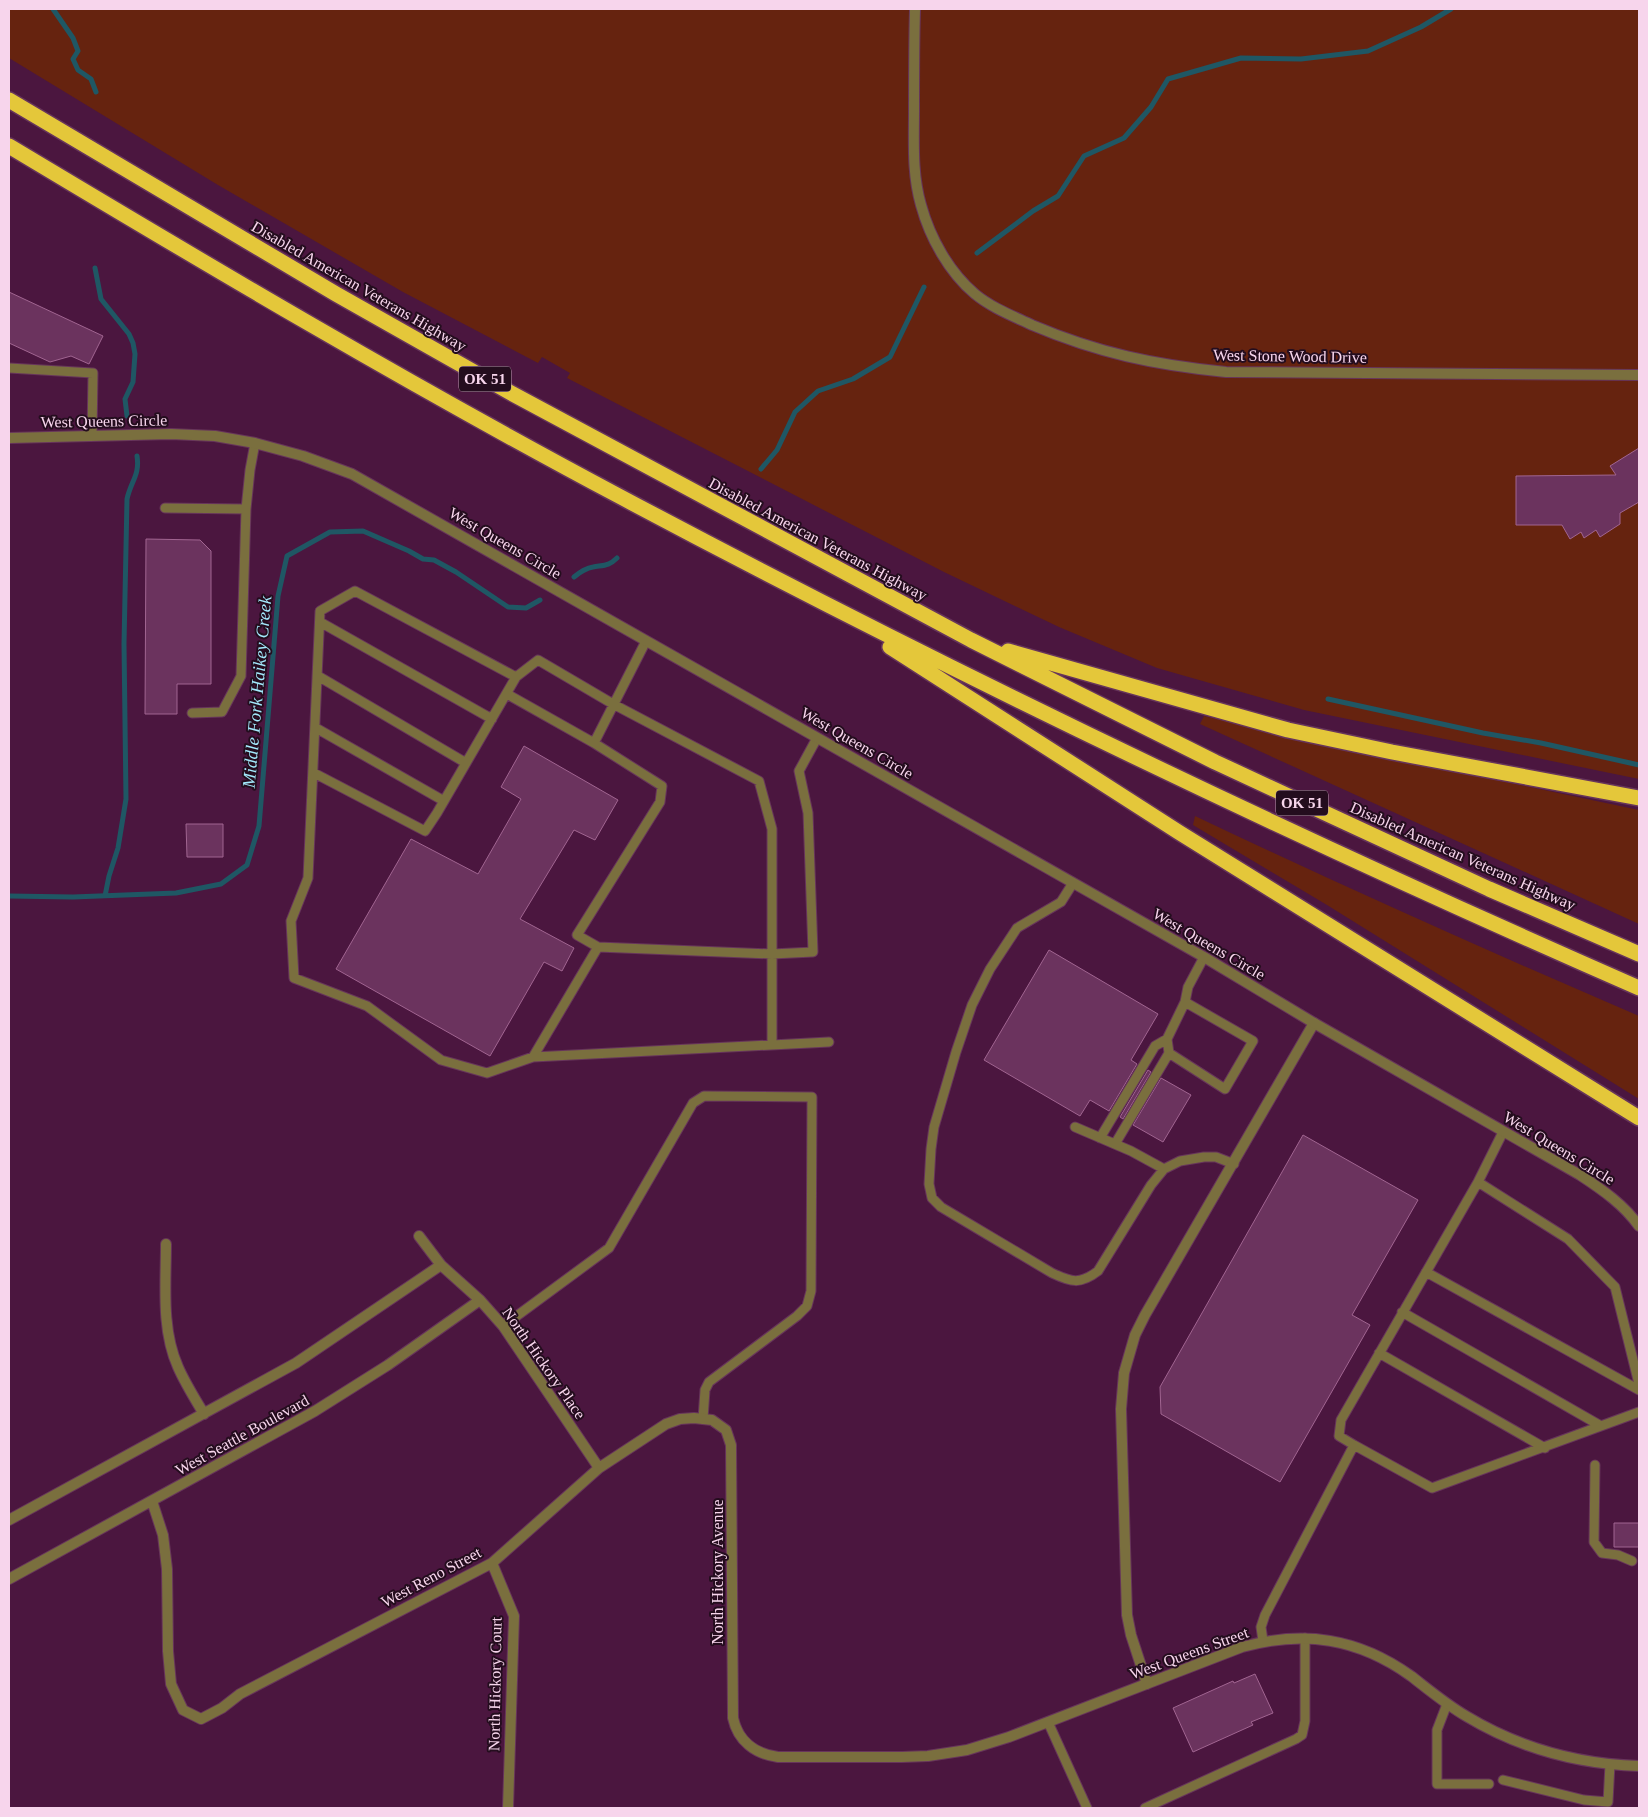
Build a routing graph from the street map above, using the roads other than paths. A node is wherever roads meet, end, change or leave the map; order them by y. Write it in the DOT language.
graph roads {
  1 [pos="915,9"];
  2 [pos="9,100"];
  3 [pos="9,146"];
  4 [pos="9,368"];
  5 [pos="1639,375"];
  6 [pos="92,436"];
  7 [pos="9,438"];
  8 [pos="255,442"];
  9 [pos="166,508"];
  10 [pos="246,509"];
  11 [pos="822,603"];
  12 [pos="320,622"];
  13 [pos="971,640"];
  14 [pos="646,641"];
  15 [pos="318,676"];
  16 [pos="516,677"];
  17 [pos="507,694"];
  18 [pos="614,704"];
  19 [pos="192,713"];
  20 [pos="492,719"];
  21 [pos="316,728"];
  22 [pos="817,738"];
  23 [pos="594,743"];
  24 [pos="466,763"];
  25 [pos="314,773"];
  26 [pos="1639,798"];
  27 [pos="444,801"];
  28 [pos="1073,883"];
  29 [pos="598,947"];
  30 [pos="772,954"];
  31 [pos="1639,954"];
  32 [pos="1204,958"];
  33 [pos="1639,988"];
  34 [pos="1185,1002"];
  35 [pos="1314,1023"];
  36 [pos="1167,1039"];
  37 [pos="829,1042"];
  38 [pos="772,1045"];
  39 [pos="1169,1053"];
  40 [pos="533,1057"];
  41 [pos="1639,1118"];
  42 [pos="1075,1127"];
  43 [pos="1503,1132"];
  44 [pos="1100,1138"];
  45 [pos="1114,1144"];
  46 [pos="1234,1164"];
  47 [pos="1164,1169"];
  48 [pos="1478,1182"];
  49 [pos="1639,1226"];
  50 [pos="419,1236"];
  51 [pos="166,1244"];
  52 [pos="440,1265"];
  53 [pos="1426,1272"];
  54 [pos="480,1300"];
  55 [pos="1402,1312"];
  56 [pos="503,1326"];
  57 [pos="1379,1353"];
  58 [pos="1639,1384"];
  59 [pos="1639,1390"];
  60 [pos="1639,1412"];
  61 [pos="204,1414"];
  62 [pos="707,1419"];
  63 [pos="1601,1426"];
  64 [pos="1354,1445"];
  65 [pos="1545,1448"];
  66 [pos="1595,1465"];
  67 [pos="599,1468"];
  68 [pos="152,1501"];
  69 [pos="9,1520"];
  70 [pos="1632,1561"];
  71 [pos="492,1563"];
  72 [pos="9,1579"];
  73 [pos="1305,1638"];
  74 [pos="1263,1641"];
  75 [pos="1147,1684"];
  76 [pos="1447,1704"];
  77 [pos="1048,1722"];
  78 [pos="738,1732"];
  79 [pos="1610,1764"];
  80 [pos="1639,1766"];
  81 [pos="1504,1780"];
  82 [pos="1489,1784"];
  83 [pos="1610,1805"];
  84 [pos="508,1808"];
  85 [pos="1088,1808"];
  86 [pos="1145,1808"];
  1 -- 5 [label="street, West Stone Wood Drive"];
  2 -- 13 [label="highway, Disabled American Veterans Highway / OK 51"];
  3 -- 11 [label="highway, OK 51"];
  4 -- 6 [label="lane"];
  6 -- 7 [label="street, West Queens Circle"];
  6 -- 8 [label="street, West Queens Circle"];
  8 -- 10 [label="lane"];
  8 -- 14 [label="street, West Queens Circle"];
  9 -- 10 [label="lane"];
  10 -- 19 [label="lane"];
  11 -- 33 [label="highway, OK 51"];
  11 -- 41 [label="highway"];
  12 -- 15 [label="lane"];
  12 -- 16 [label="lane"];
  12 -- 20 [label="lane"];
  13 -- 26 [label="highway"];
  13 -- 31 [label="highway, Disabled American Veterans Highway / OK 51"];
  14 -- 18 [label="lane"];
  14 -- 22 [label="street, West Queens Circle"];
  15 -- 21 [label="lane"];
  15 -- 24 [label="lane"];
  16 -- 17 [label="lane"];
  16 -- 18 [label="lane"];
  17 -- 20 [label="lane"];
  17 -- 23 [label="lane"];
  18 -- 23 [label="lane"];
  18 -- 30 [label="lane"];
  20 -- 24 [label="lane"];
  21 -- 25 [label="lane"];
  21 -- 27 [label="lane"];
  22 -- 28 [label="street, West Queens Circle"];
  22 -- 30 [label="lane"];
  23 -- 29 [label="lane"];
  24 -- 27 [label="lane"];
  25 -- 27 [label="lane"];
  25 -- 40 [label="lane"];
  28 -- 32 [label="street, West Queens Circle"];
  28 -- 47 [label="lane"];
  29 -- 30 [label="lane"];
  29 -- 40 [label="lane"];
  30 -- 38 [label="lane"];
  32 -- 34 [label="lane"];
  32 -- 35 [label="street, West Queens Circle"];
  34 -- 36 [label="lane"];
  34 -- 39 [label="lane"];
  35 -- 43 [label="street, West Queens Circle"];
  35 -- 46 [label="street"];
  36 -- 39 [label="lane"];
  36 -- 44 [label="lane"];
  37 -- 38 [label="lane"];
  38 -- 40 [label="lane"];
  39 -- 45 [label="lane"];
  42 -- 44 [label="lane"];
  43 -- 48 [label="lane"];
  43 -- 49 [label="street, West Queens Circle"];
  44 -- 45 [label="lane"];
  45 -- 47 [label="lane"];
  46 -- 47 [label="lane"];
  46 -- 75 [label="street"];
  48 -- 53 [label="lane"];
  48 -- 58 [label="lane"];
  50 -- 52 [label="street, North Hickory Place"];
  51 -- 61 [label="street"];
  52 -- 54 [label="street, North Hickory Place"];
  52 -- 61 [label="street"];
  53 -- 55 [label="lane"];
  53 -- 59 [label="lane"];
  54 -- 56 [label="street, North Hickory Place"];
  54 -- 68 [label="street, West Seattle Boulevard"];
  55 -- 57 [label="lane"];
  55 -- 63 [label="lane"];
  56 -- 62 [label="lane"];
  56 -- 67 [label="street, North Hickory Place"];
  57 -- 64 [label="lane"];
  57 -- 65 [label="lane"];
  60 -- 63 [label="lane"];
  61 -- 69 [label="street"];
  62 -- 67 [label="street, West Reno Street"];
  62 -- 78 [label="street, North Hickory Avenue"];
  63 -- 65 [label="lane"];
  64 -- 65 [label="lane"];
  64 -- 74 [label="lane"];
  66 -- 70 [label="lane"];
  67 -- 71 [label="street, West Reno Street"];
  68 -- 71 [label="street, West Reno Street"];
  68 -- 72 [label="street, West Seattle Boulevard"];
  71 -- 84 [label="street, North Hickory Court"];
  73 -- 74 [label="street, West Queens Street"];
  73 -- 76 [label="street, West Queens Street"];
  73 -- 86 [label="lane"];
  74 -- 75 [label="street, West Queens Street"];
  75 -- 77 [label="street, West Queens Street"];
  76 -- 79 [label="street, West Queens Street"];
  76 -- 82 [label="lane"];
  77 -- 78 [label="street, West Queens Street"];
  77 -- 85 [label="lane"];
  79 -- 80 [label="street, West Queens Street"];
  79 -- 83 [label="lane"];
  81 -- 83 [label="lane"];
}
